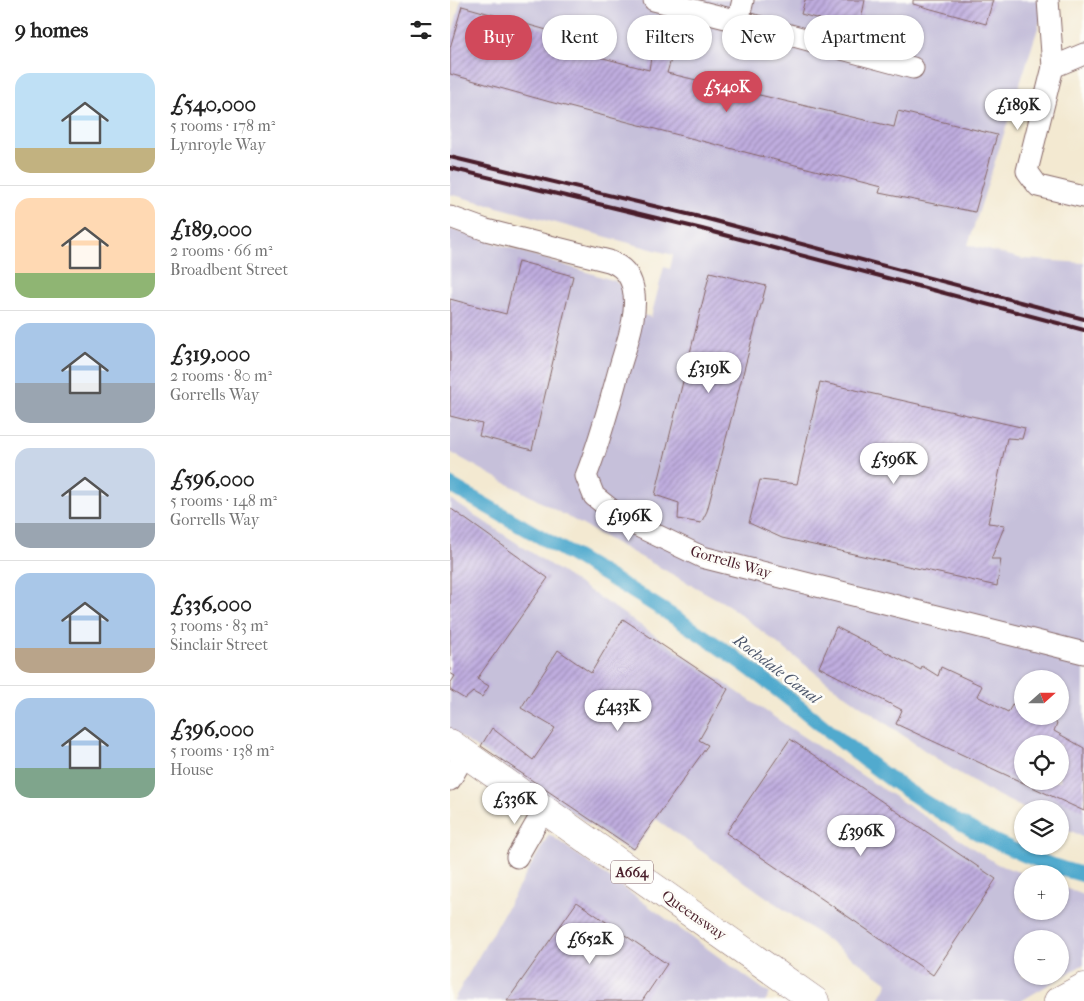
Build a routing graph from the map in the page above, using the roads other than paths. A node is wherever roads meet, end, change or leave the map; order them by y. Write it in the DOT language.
graph roads {
  1 [pos="654,0"];
  2 [pos="743,0"];
  3 [pos="1048,0"];
  4 [pos="739,15"];
  5 [pos="722,17"];
  6 [pos="794,36"];
  7 [pos="1084,54"];
  8 [pos="1053,67"];
  9 [pos="913,68"];
  10 [pos="1084,197"];
  11 [pos="450,217"];
  12 [pos="1084,653"];
  13 [pos="457,748"];
  14 [pos="450,780"];
  15 [pos="544,810"];
  16 [pos="517,857"];
  17 [pos="1084,987"];
  18 [pos="814,1001"];
  19 [pos="1058,1001"];
  1 -- 5 [label="street"];
  2 -- 4 [label="street"];
  3 -- 8 [label="street"];
  6 -- 9 [label="street"];
  7 -- 8 [label="street"];
  8 -- 10 [label="street"];
  11 -- 12 [label="street, Gorrells Way"];
  13 -- 14 [label="street"];
  13 -- 15 [label="main road, Queensway / A664"];
  15 -- 16 [label="street"];
  15 -- 18 [label="main road, Queensway / A664"];
  17 -- 19 [label="main road"];
}
